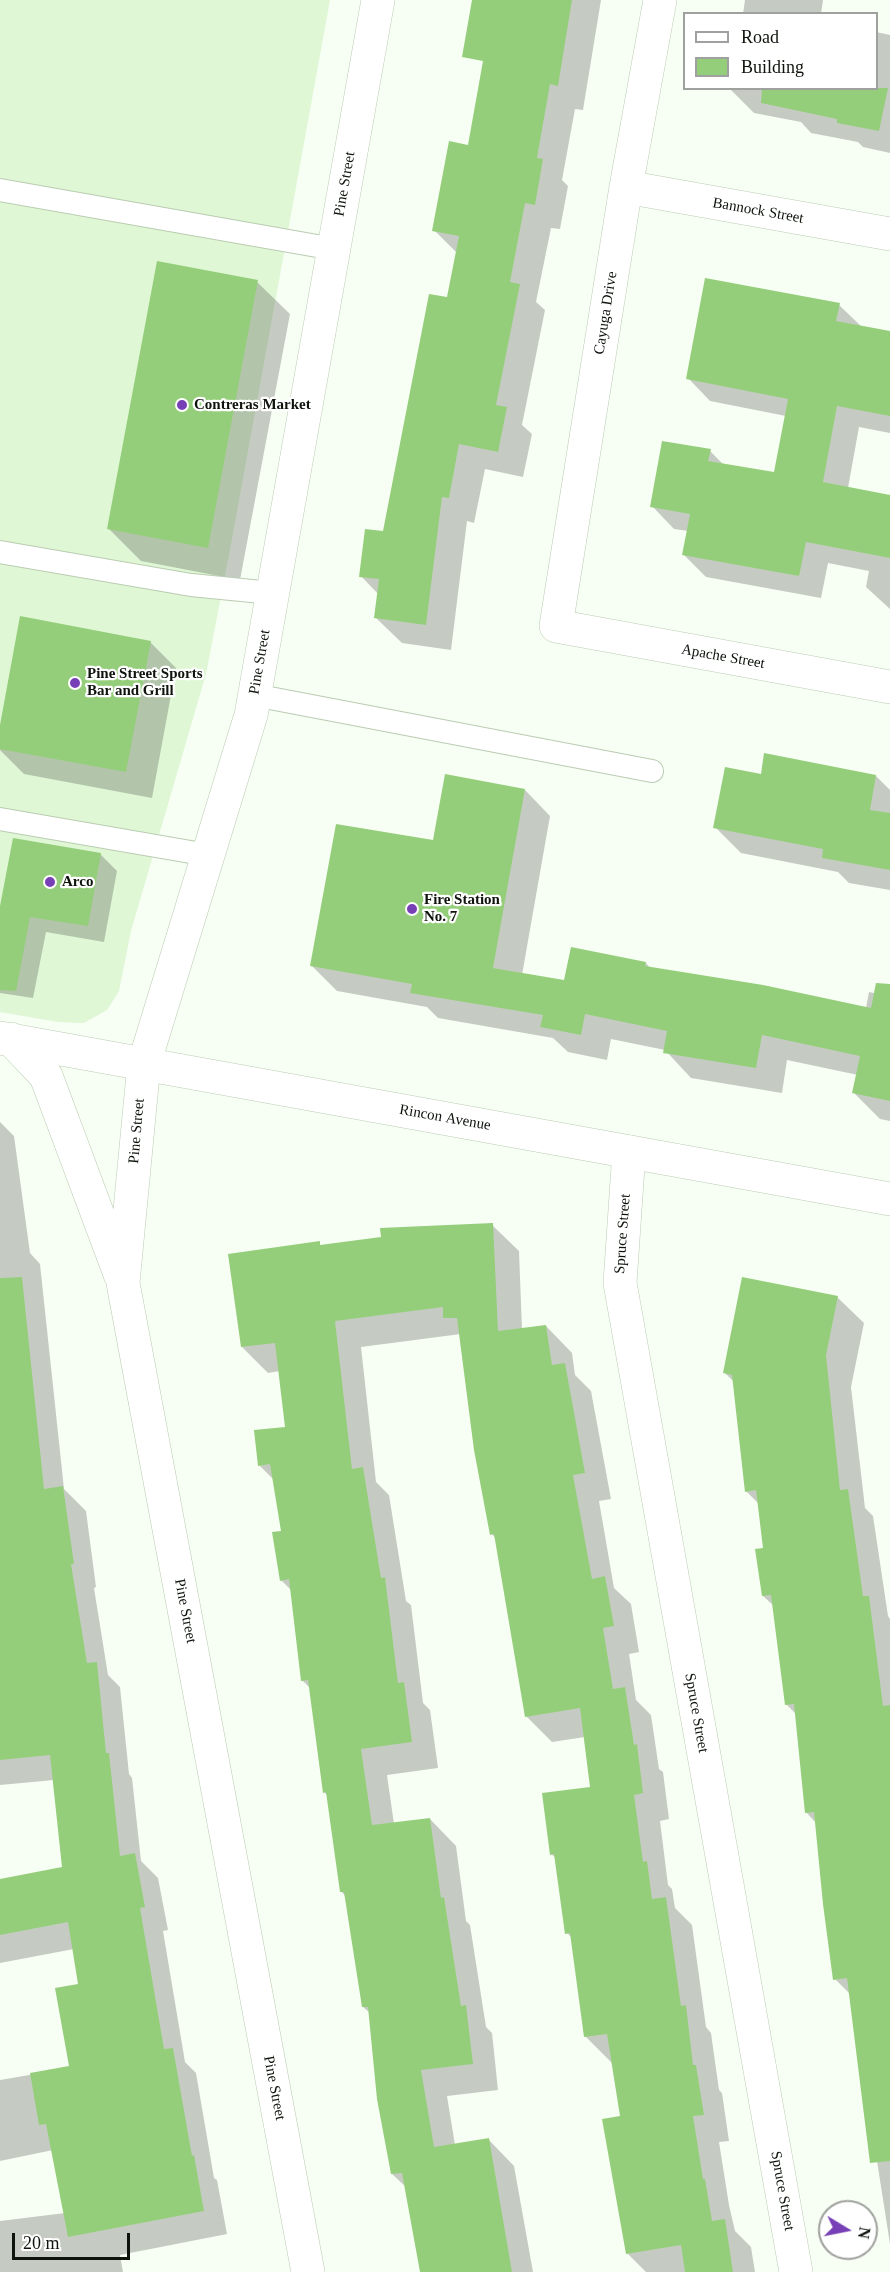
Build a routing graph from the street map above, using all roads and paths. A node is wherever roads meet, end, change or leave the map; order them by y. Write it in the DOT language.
graph roads {
  1 [pos="378,0"];
  2 [pos="660,0"];
  3 [pos="626,187"];
  4 [pos="0,189"];
  5 [pos="890,234"];
  6 [pos="334,249"];
  7 [pos="0,552"];
  8 [pos="272,593"];
  9 [pos="556,626"];
  10 [pos="890,687"];
  11 [pos="254,695"];
  12 [pos="652,771"];
  13 [pos="0,819"];
  14 [pos="208,855"];
  15 [pos="5,1039"];
  16 [pos="144,1064"];
  17 [pos="629,1152"];
  18 [pos="890,1199"];
  19 [pos="123,1282"];
  20 [pos="308,2272"];
  21 [pos="796,2272"];
  1 -- 6 [label="street, Pine Street"];
  2 -- 3 [label="street, Cayuga Drive"];
  3 -- 5 [label="street, Bannock Street"];
  3 -- 9 [label="street, Cayuga Drive"];
  4 -- 6 [label="lane"];
  6 -- 8 [label="street, Pine Street"];
  7 -- 8 [label="lane"];
  8 -- 11 [label="street, Pine Street"];
  9 -- 10 [label="street, Apache Street"];
  11 -- 12 [label="lane"];
  11 -- 14 [label="street, Pine Street"];
  13 -- 14 [label="lane"];
  14 -- 16 [label="street, Pine Street"];
  15 -- 16 [label="street, Rincon Avenue"];
  15 -- 19 [label="street"];
  16 -- 17 [label="street, Rincon Avenue"];
  16 -- 19 [label="street, Pine Street"];
  17 -- 18 [label="street, Rincon Avenue"];
  17 -- 21 [label="street, Spruce Street"];
  19 -- 20 [label="street, Pine Street"];
}
